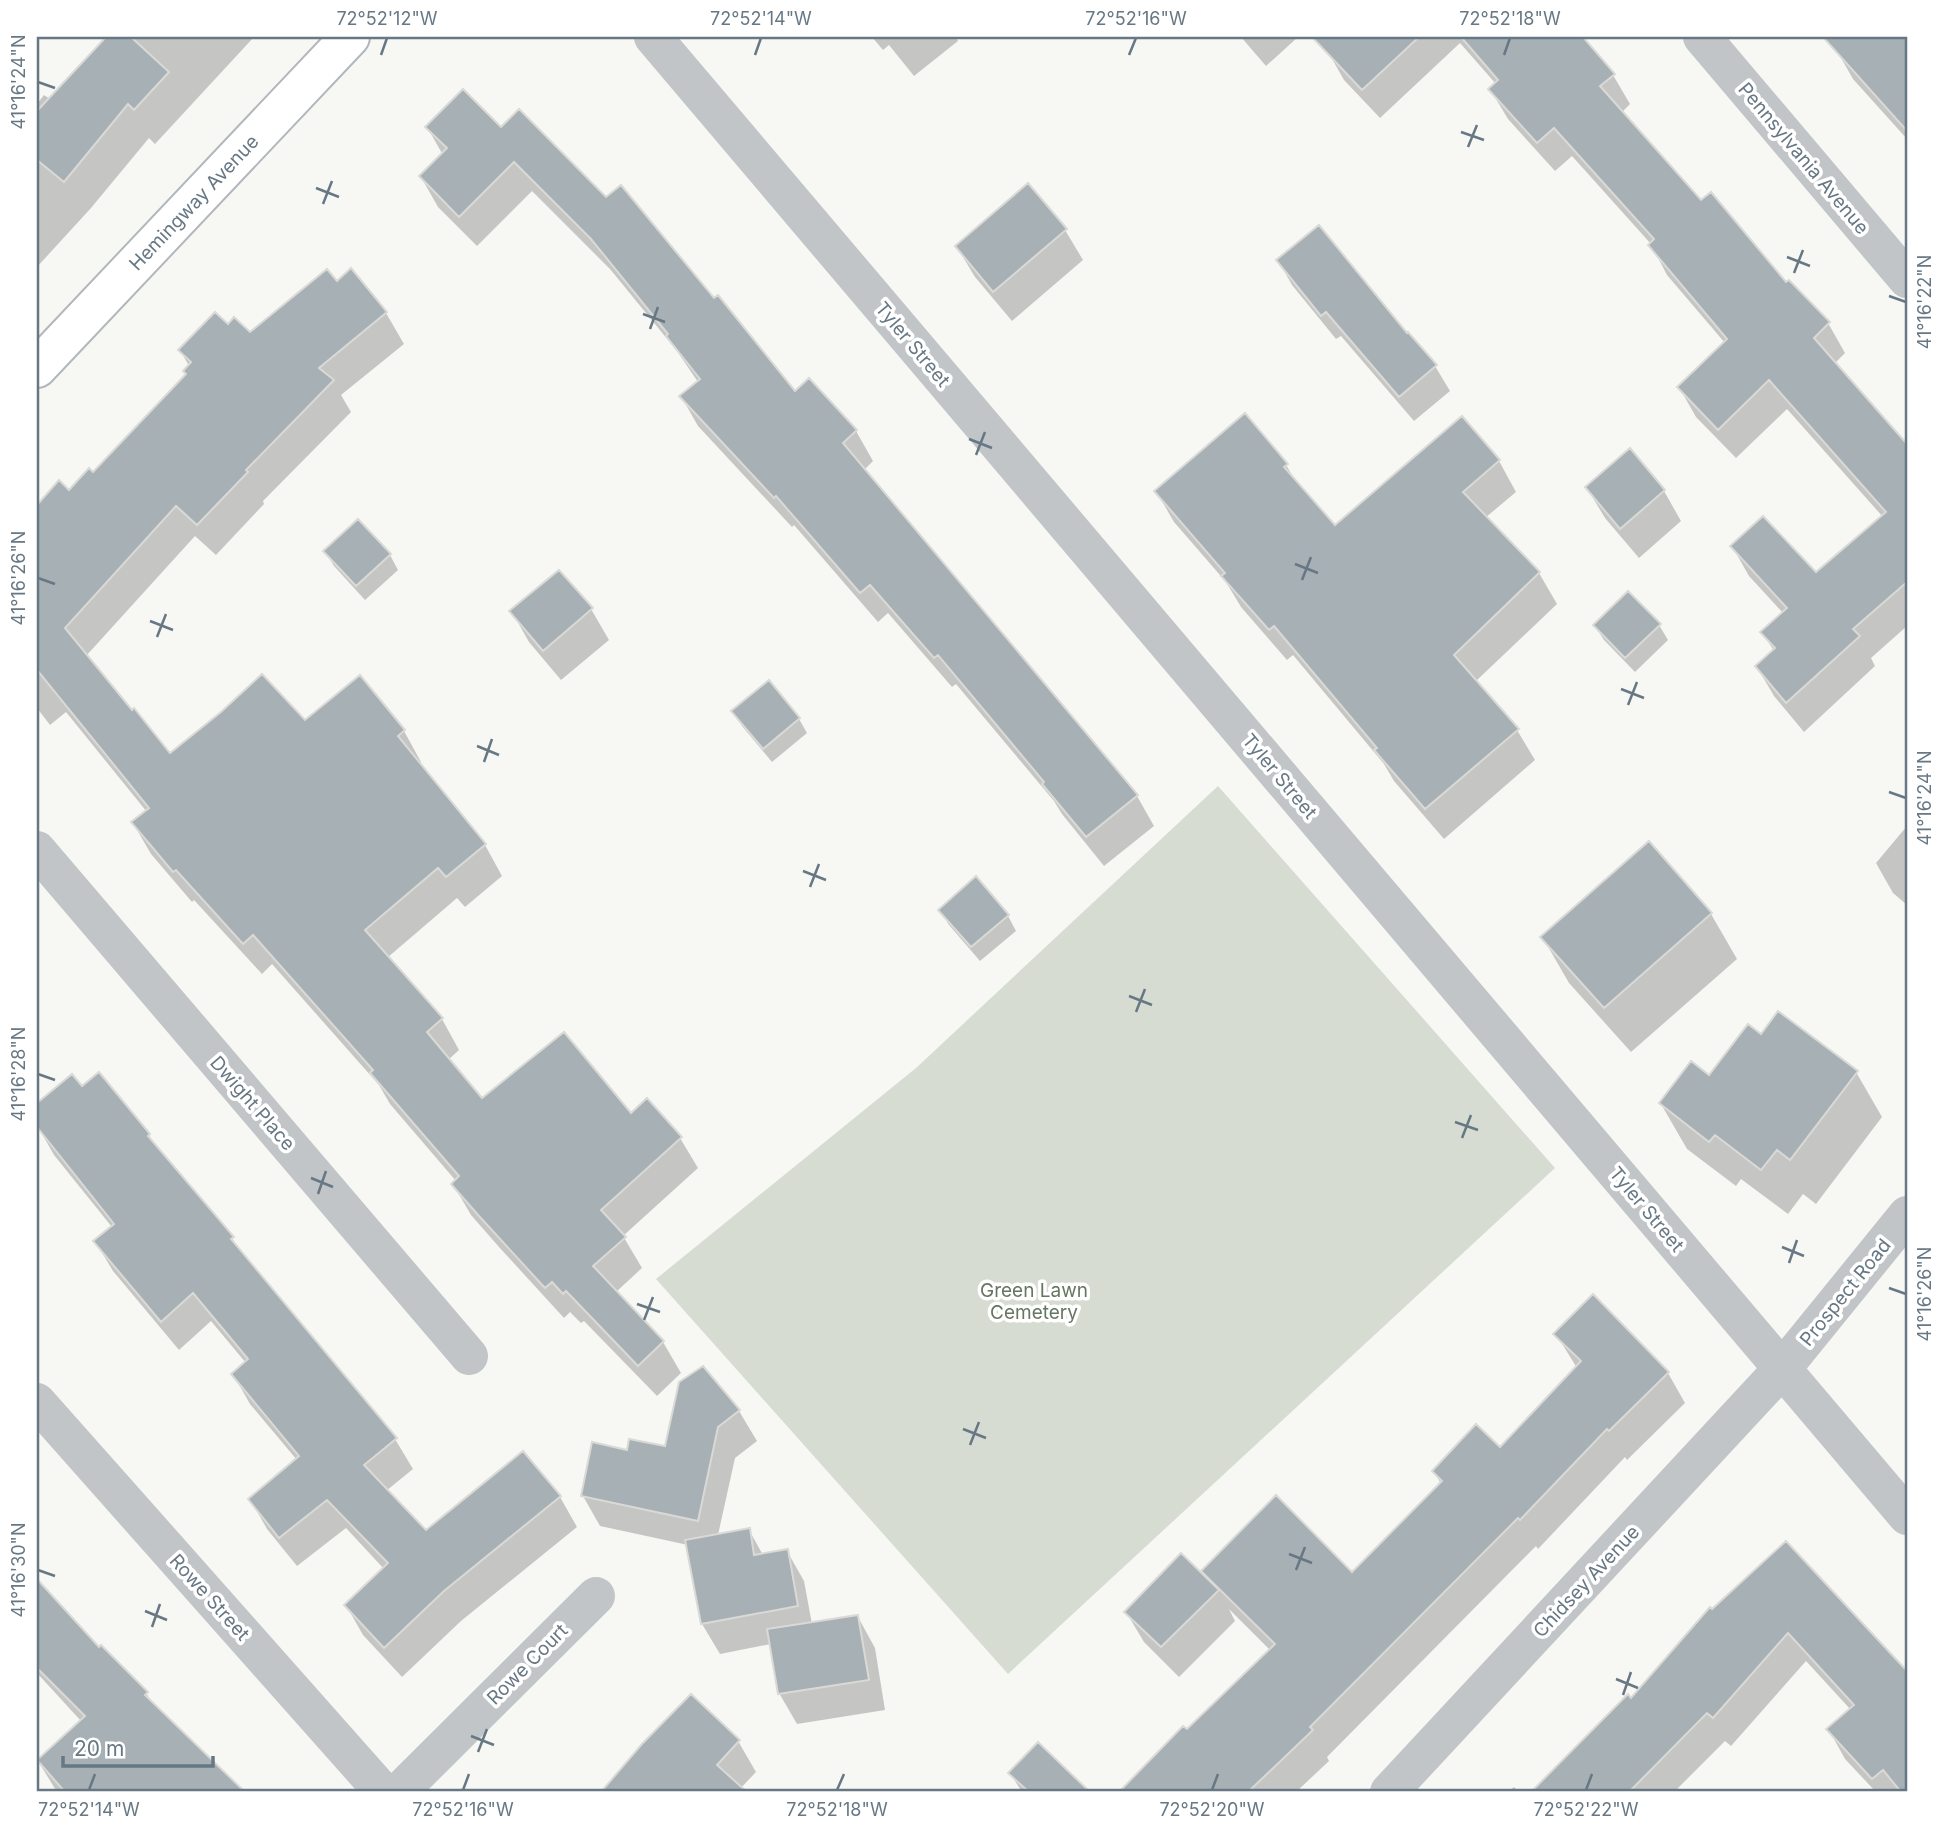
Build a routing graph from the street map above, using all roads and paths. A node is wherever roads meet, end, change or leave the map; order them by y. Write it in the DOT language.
graph roads {
  1 [pos="350,37"];
  2 [pos="653,37"];
  3 [pos="1702,37"];
  4 [pos="1907,279"];
  5 [pos="37,368"];
  6 [pos="37,850"];
  7 [pos="1907,1216"];
  8 [pos="469,1356"];
  9 [pos="1783,1369"];
  10 [pos="37,1402"];
  11 [pos="1907,1516"];
  12 [pos="596,1596"];
  13 [pos="383,1792"];
  14 [pos="399,1792"];
  15 [pos="1389,1792"];
  1 -- 5 [label="main road, Hemingway Avenue"];
  2 -- 9 [label="street, Tyler Street"];
  3 -- 4 [label="street, Pennsylvania Avenue"];
  6 -- 8 [label="street, Dwight Place"];
  7 -- 9 [label="street, Prospect Road"];
  9 -- 11 [label="street, Tyler Street"];
  9 -- 15 [label="street, Chidsey Avenue"];
  10 -- 13 [label="street, Rowe Street"];
  12 -- 14 [label="street, Rowe Court"];
}
